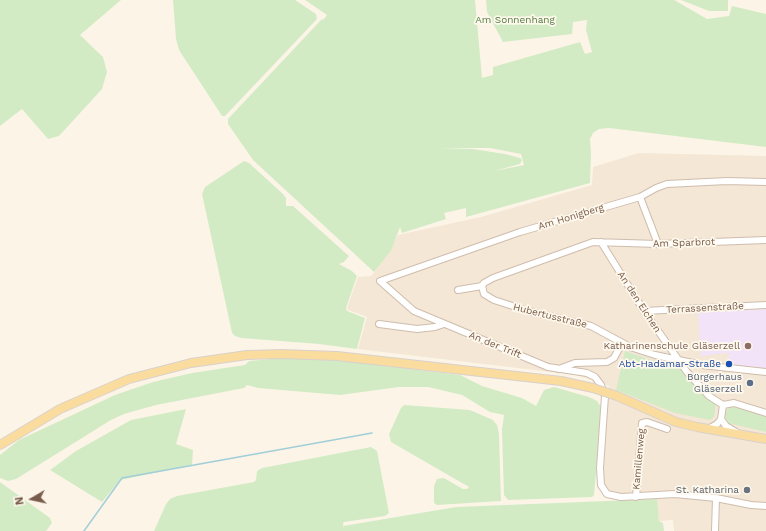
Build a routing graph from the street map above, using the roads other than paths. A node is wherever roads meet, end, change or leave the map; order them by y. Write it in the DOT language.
graph roads {
  1 [pos="766,182"];
  2 [pos="640,197"];
  3 [pos="766,240"];
  4 [pos="601,242"];
  5 [pos="658,244"];
  6 [pos="380,281"];
  7 [pos="482,286"];
  8 [pos="458,290"];
  9 [pos="766,305"];
  10 [pos="644,311"];
  11 [pos="379,324"];
  12 [pos="444,324"];
  13 [pos="622,343"];
  14 [pos="678,361"];
  15 [pos="559,369"];
  16 [pos="766,372"];
  17 [pos="723,404"];
  18 [pos="766,413"];
  19 [pos="721,419"];
  20 [pos="666,429"];
  21 [pos="708,430"];
  22 [pos="738,433"];
  23 [pos="766,439"];
  24 [pos="0,445"];
  25 [pos="636,497"];
  26 [pos="716,498"];
  27 [pos="766,506"];
  28 [pos="715,531"];
  1 -- 2 [label="street, Am Honigberg"];
  2 -- 5 [label="street"];
  2 -- 6 [label="street, Am Honigberg"];
  3 -- 5 [label="street, Am Sparbrot"];
  4 -- 5 [label="street, Am Sparbrot"];
  4 -- 7 [label="street"];
  4 -- 10 [label="street, An den Eichen"];
  6 -- 12 [label="street, An der Trift"];
  7 -- 8 [label="street"];
  7 -- 13 [label="street, Hubertusstraße"];
  9 -- 10 [label="street, Terrassenstraße"];
  10 -- 14 [label="street, An den Eichen"];
  11 -- 12 [label="street"];
  12 -- 15 [label="street, An der Trift"];
  13 -- 14 [label="street, Hubertusstraße"];
  13 -- 15 [label="street"];
  14 -- 16 [label="street"];
  14 -- 17 [label="street, An den Eichen"];
  15 -- 25 [label="street, An der Trift"];
  17 -- 18 [label="street"];
  17 -- 19 [label="street"];
  19 -- 21 [label="street"];
  19 -- 22 [label="street"];
  20 -- 25 [label="street, Kamillenweg"];
  21 -- 22 [label="main road"];
  21 -- 24 [label="main road, bridge"];
  22 -- 23 [label="main road"];
  25 -- 26 [label="street"];
  26 -- 27 [label="street"];
  26 -- 28 [label="street"];
}
